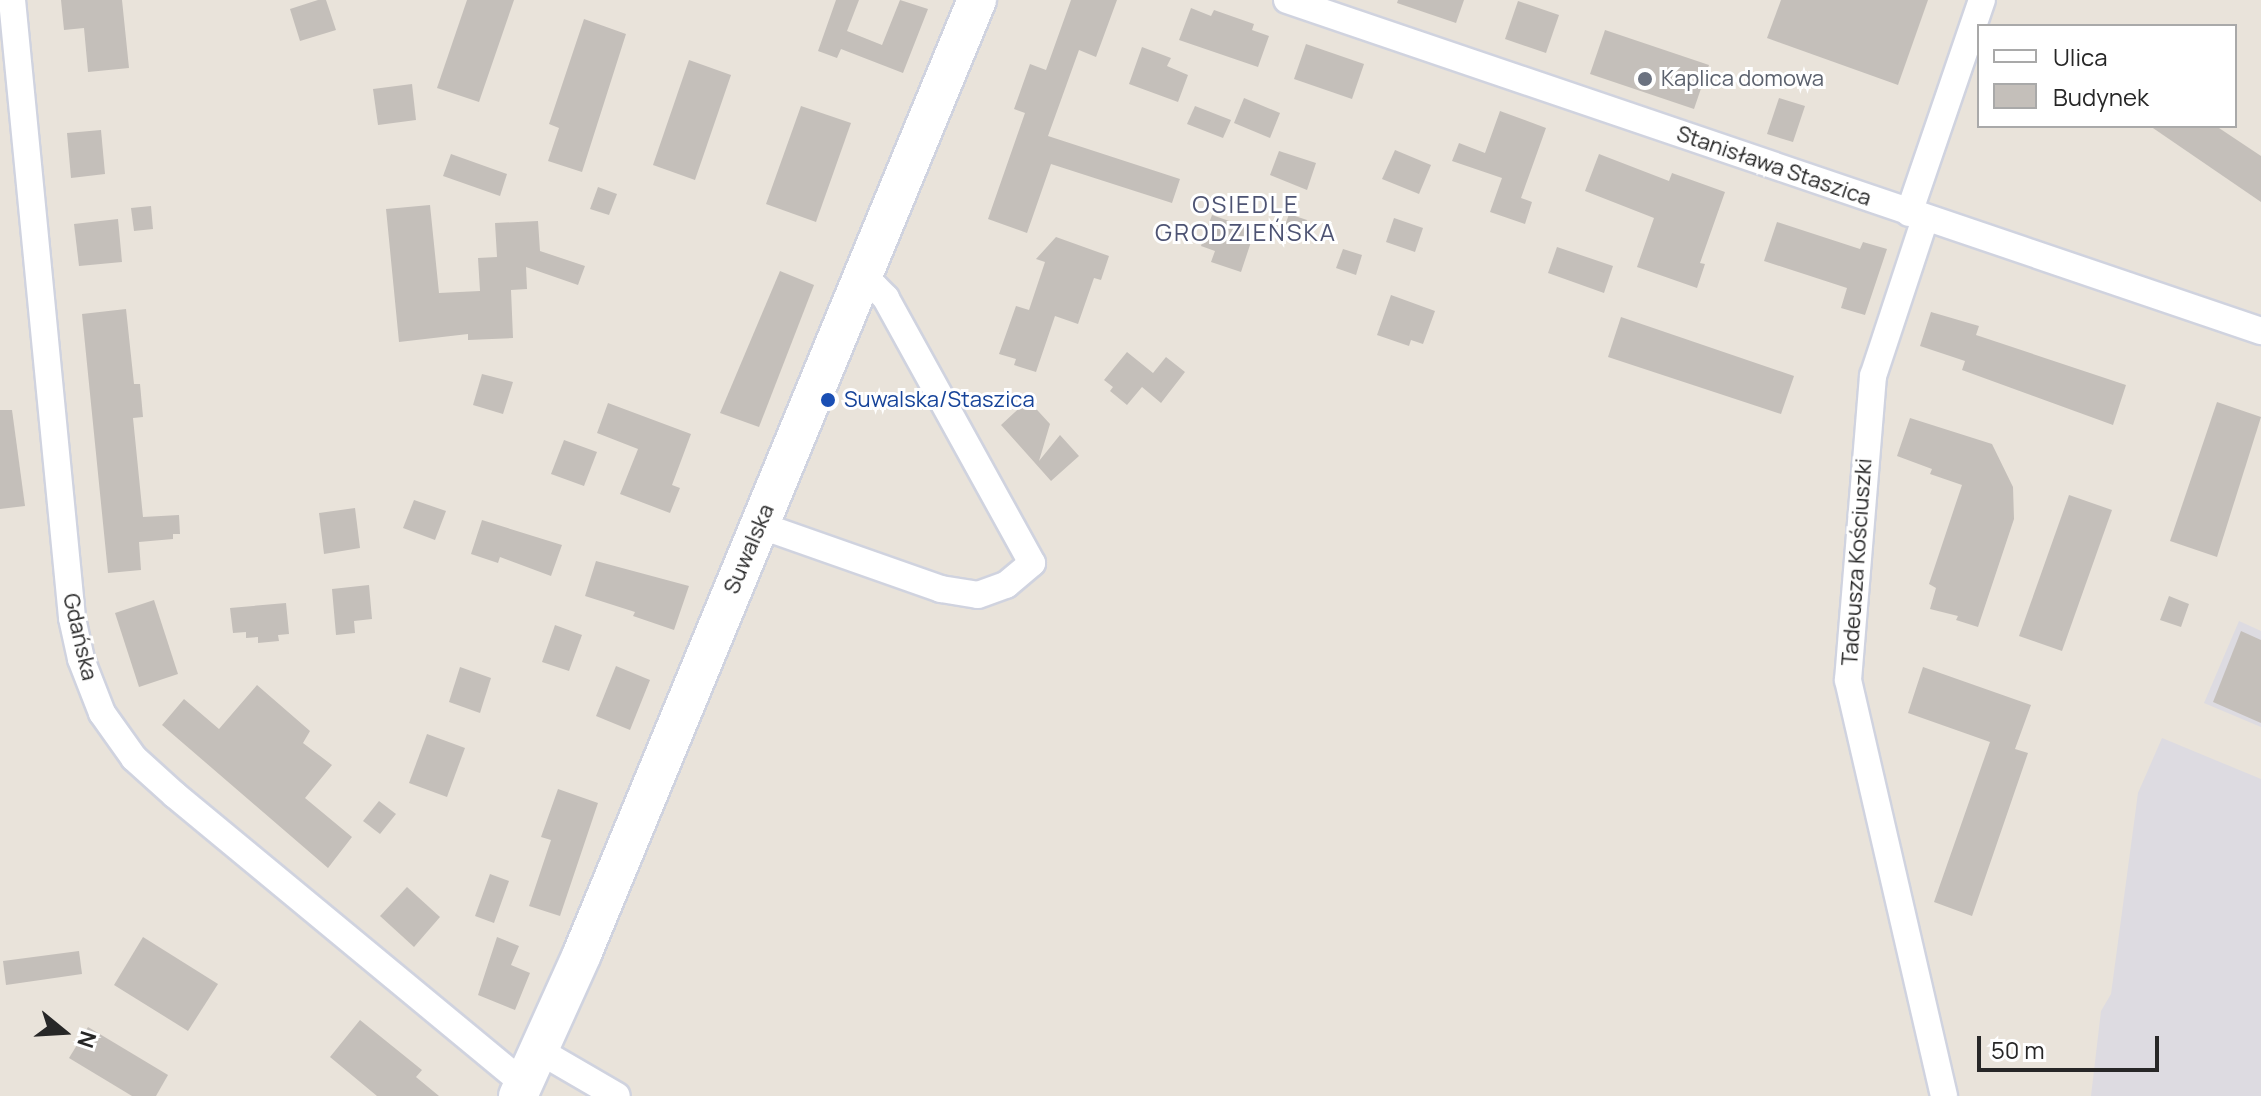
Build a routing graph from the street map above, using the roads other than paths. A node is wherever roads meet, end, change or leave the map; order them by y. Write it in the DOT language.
graph roads {
  1 [pos="12,0"];
  2 [pos="977,0"];
  3 [pos="1287,0"];
  4 [pos="1982,0"];
  5 [pos="1917,216"];
  6 [pos="860,281"];
  7 [pos="2260,329"];
  8 [pos="759,525"];
  9 [pos="526,1077"];
  10 [pos="617,1096"];
  11 [pos="1944,1096"];
  1 -- 9 [label="street, Gdańska"];
  2 -- 6 [label="street, Suwalska"];
  3 -- 5 [label="street, Stanisława Staszica"];
  4 -- 5 [label="street, Tadeusza Kościuszki"];
  5 -- 7 [label="street, Stanisława Staszica"];
  5 -- 11 [label="street, Tadeusza Kościuszki"];
  6 -- 8 [label="street, Suwalska"];
  6 -- 8 [label="street"];
  8 -- 9 [label="street, Suwalska"];
  9 -- 10 [label="street, Gdańska"];
}
